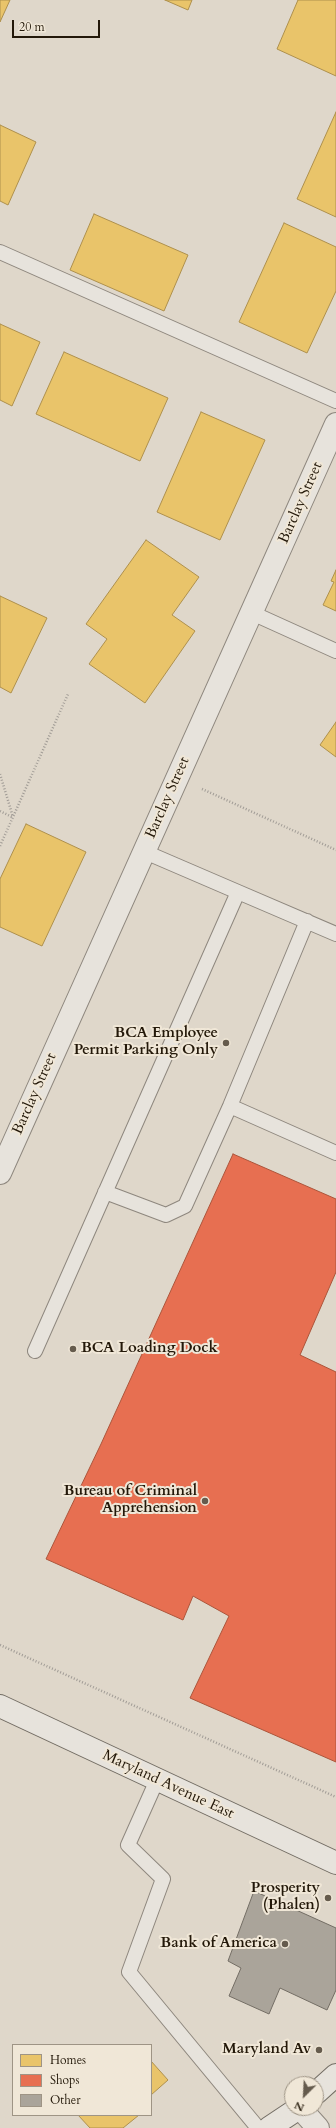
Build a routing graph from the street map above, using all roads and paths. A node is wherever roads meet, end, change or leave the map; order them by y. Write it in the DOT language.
graph roads {
  1 [pos="0,252"];
  2 [pos="336,401"];
  3 [pos="336,424"];
  4 [pos="252,612"];
  5 [pos="336,651"];
  6 [pos="68,694"];
  7 [pos="0,774"];
  8 [pos="177,778"];
  9 [pos="0,811"];
  10 [pos="13,817"];
  11 [pos="0,846"];
  12 [pos="336,850"];
  13 [pos="145,852"];
  14 [pos="238,892"];
  15 [pos="307,921"];
  16 [pos="336,934"];
  17 [pos="230,1106"];
  18 [pos="336,1153"];
  19 [pos="0,1173"];
  20 [pos="105,1192"];
  21 [pos="35,1351"];
  22 [pos="0,1645"];
  23 [pos="0,1706"];
  24 [pos="157,1780"];
  25 [pos="336,1797"];
  26 [pos="336,1863"];
  27 [pos="336,2075"];
  28 [pos="324,2086"];
  29 [pos="288,2116"];
  30 [pos="307,2116"];
  31 [pos="258,2128"];
  32 [pos="270,2128"];
  33 [pos="318,2128"];
  1 -- 2 [label="lane"];
  3 -- 4 [label="street, Barclay Street"];
  4 -- 5 [label="lane"];
  4 -- 8 [label="street, Barclay Street"];
  6 -- 10 [label="path"];
  7 -- 10 [label="path"];
  8 -- 12 [label="path"];
  8 -- 13 [label="street, Barclay Street"];
  9 -- 10 [label="path"];
  10 -- 11 [label="path"];
  13 -- 14 [label="lane"];
  13 -- 19 [label="street, Barclay Street"];
  14 -- 15 [label="lane"];
  14 -- 20 [label="lane"];
  15 -- 16 [label="lane"];
  15 -- 17 [label="lane"];
  17 -- 18 [label="lane"];
  17 -- 20 [label="lane"];
  20 -- 21 [label="lane"];
  22 -- 25 [label="path"];
  23 -- 24 [label="street, Maryland Avenue East"];
  24 -- 26 [label="street, Maryland Avenue East"];
  24 -- 31 [label="lane"];
  27 -- 28 [label="street"];
  29 -- 32 [label="street"];
  30 -- 33 [label="street"];
}
